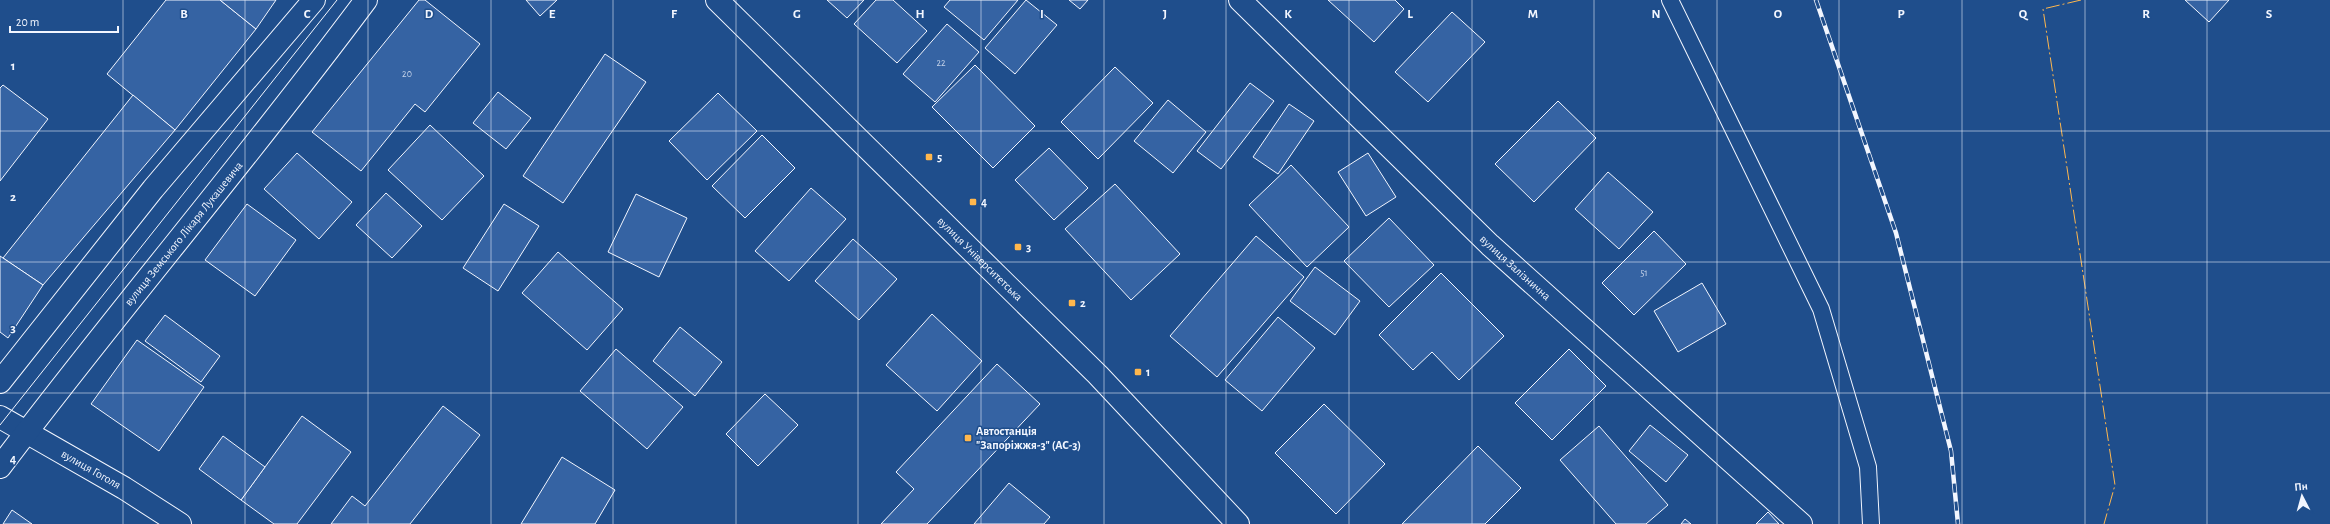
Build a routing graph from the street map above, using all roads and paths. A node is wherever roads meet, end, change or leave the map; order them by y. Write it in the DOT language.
graph roads {
  1 [pos="314,0"];
  2 [pos="366,0"];
  3 [pos="717,0"];
  4 [pos="1240,0"];
  5 [pos="1670,0"];
  6 [pos="0,382"];
  7 [pos="0,417"];
  8 [pos="25,433"];
  9 [pos="0,467"];
  10 [pos="180,524"];
  11 [pos="1238,524"];
  12 [pos="1801,524"];
  13 [pos="1871,524"];
  1 -- 6 [label="street"];
  2 -- 8 [label="street, вулиця Земського Лікаря Лукашевича"];
  3 -- 11 [label="street, вулиця Університетська"];
  4 -- 12 [label="street, вулиця Залізнична"];
  5 -- 13 [label="lane"];
  7 -- 8 [label="street, вулиця Гоголя"];
  8 -- 9 [label="street, вулиця Земського Лікаря Лукашевича"];
  8 -- 10 [label="street, вулиця Гоголя"];
}
